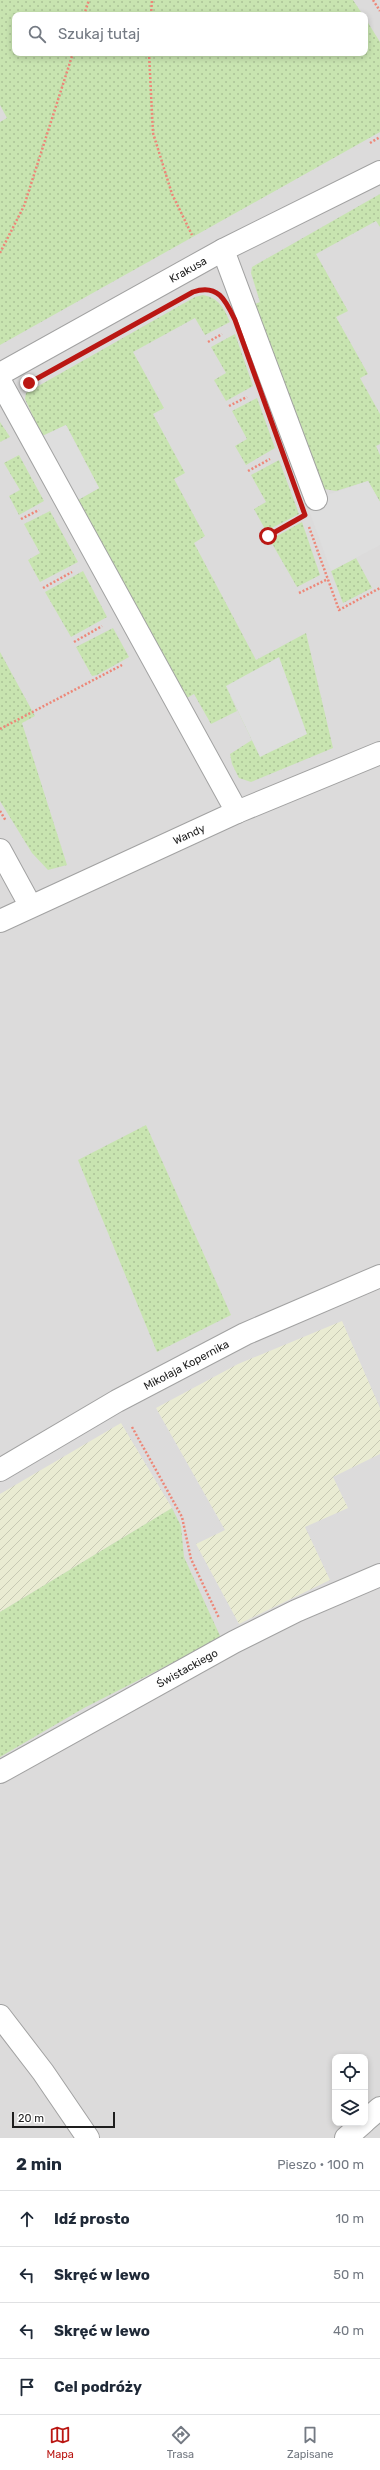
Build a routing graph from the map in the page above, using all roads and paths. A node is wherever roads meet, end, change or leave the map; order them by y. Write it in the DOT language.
graph roads {
  1 [pos="89,0"];
  2 [pos="152,0"];
  3 [pos="373,0"];
  4 [pos="380,11"];
  5 [pos="85,12"];
  6 [pos="151,12"];
  7 [pos="72,56"];
  8 [pos="150,56"];
  9 [pos="380,172"];
  10 [pos="0,253"];
  11 [pos="214,255"];
  12 [pos="0,374"];
  13 [pos="0,381"];
  14 [pos="254,393"];
  15 [pos="229,406"];
  16 [pos="276,456"];
  17 [pos="248,471"];
  18 [pos="316,499"];
  19 [pos="299,519"];
  20 [pos="307,522"];
  21 [pos="268,536"];
  22 [pos="78,568"];
  23 [pos="328,579"];
  24 [pos="43,588"];
  25 [pos="380,588"];
  26 [pos="299,593"];
  27 [pos="108,623"];
  28 [pos="74,642"];
  29 [pos="129,662"];
  30 [pos="0,729"];
  31 [pos="380,753"];
  32 [pos="0,811"];
  33 [pos="237,812"];
  34 [pos="8,824"];
  35 [pos="0,850"];
  36 [pos="30,905"];
  37 [pos="0,921"];
  38 [pos="380,1276"];
  39 [pos="117,1401"];
  40 [pos="0,1470"];
  41 [pos="380,1575"];
  42 [pos="234,1642"];
  43 [pos="0,1772"];
  44 [pos="0,2016"];
  45 [pos="380,2108"];
  46 [pos="368,2118"];
  47 [pos="360,2126"];
  48 [pos="88,2138"];
  49 [pos="346,2138"];
  1 -- 5 [label="path"];
  2 -- 6 [label="path"];
  3 -- 4 [label="path"];
  7 -- 10 [label="path"];
  8 -- 11 [label="path"];
  9 -- 11 [label="street, Krakusa"];
  11 -- 12 [label="street, Krakusa"];
  11 -- 18 [label="street"];
  13 -- 33 [label="street"];
  14 -- 15 [label="path"];
  16 -- 17 [label="path"];
  19 -- 21 [label="path"];
  20 -- 23 [label="path"];
  22 -- 24 [label="path"];
  23 -- 25 [label="path"];
  23 -- 26 [label="path"];
  27 -- 28 [label="path"];
  29 -- 30 [label="path"];
  31 -- 33 [label="street, Wandy"];
  32 -- 34 [label="path"];
  33 -- 36 [label="street, Wandy"];
  35 -- 36 [label="street"];
  36 -- 37 [label="street, Wandy"];
  38 -- 39 [label="street, Mikołaja Kopernika"];
  39 -- 40 [label="street, Mikołaja Kopernika"];
  39 -- 42 [label="path"];
  41 -- 42 [label="street, Świstackiego"];
  42 -- 43 [label="street, Świstackiego"];
  44 -- 48 [label="street"];
  45 -- 46 [label="street"];
  47 -- 49 [label="street"];
}
